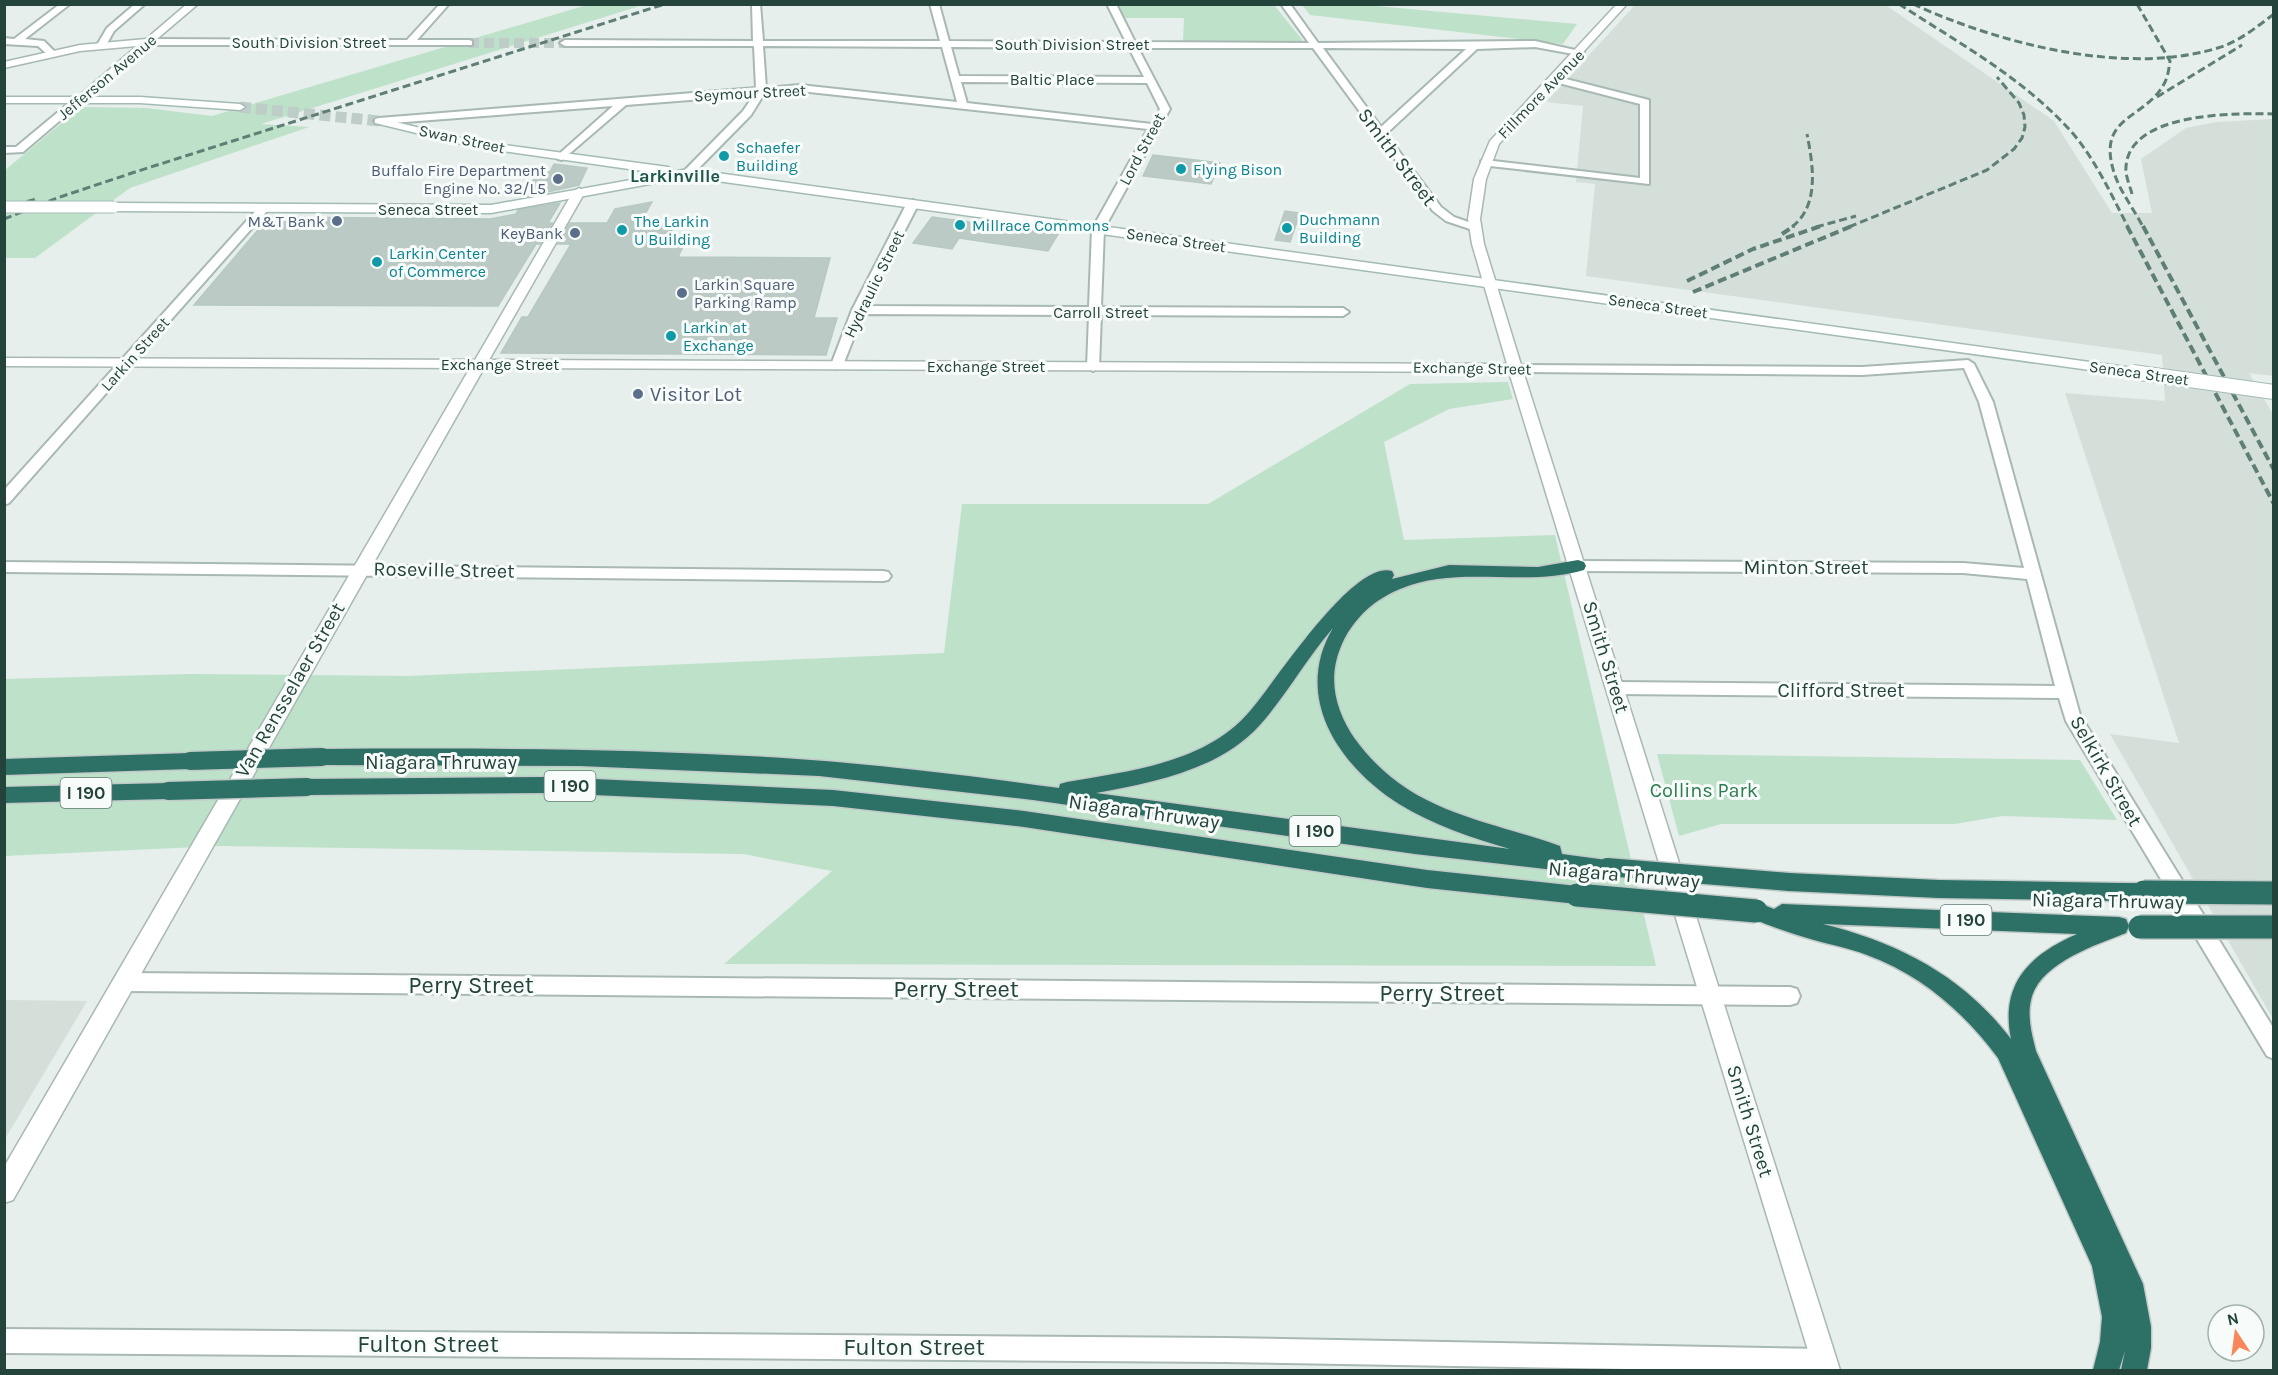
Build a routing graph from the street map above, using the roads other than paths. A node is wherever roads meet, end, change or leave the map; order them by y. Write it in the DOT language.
graph roads {
  1 [pos="66,4"];
  2 [pos="141,4"];
  3 [pos="194,4"];
  4 [pos="445,4"];
  5 [pos="756,4"];
  6 [pos="934,4"];
  7 [pos="1111,4"];
  8 [pos="1285,4"];
  9 [pos="1623,4"];
  10 [pos="4,41"];
  11 [pos="17,41"];
  12 [pos="149,42"];
  13 [pos="409,43"];
  14 [pos="469,43"];
  15 [pos="565,43"];
  16 [pos="759,43"];
  17 [pos="946,44"];
  18 [pos="1132,44"];
  19 [pos="102,45"];
  20 [pos="1314,46"];
  21 [pos="1474,46"];
  22 [pos="1579,52"];
  23 [pos="51,53"];
  24 [pos="4,65"];
  25 [pos="955,79"];
  26 [pos="1554,79"];
  27 [pos="1150,80"];
  28 [pos="761,91"];
  29 [pos="4,100"];
  30 [pos="79,100"];
  31 [pos="623,102"];
  32 [pos="963,106"];
  33 [pos="240,107"];
  34 [pos="379,121"];
  35 [pos="1155,127"];
  36 [pos="1380,134"];
  37 [pos="4,150"];
  38 [pos="562,158"];
  39 [pos="1485,163"];
  40 [pos="688,173"];
  41 [pos="579,192"];
  42 [pos="914,203"];
  43 [pos="4,207"];
  44 [pos="264,208"];
  45 [pos="1476,228"];
  46 [pos="1098,229"];
  47 [pos="1490,283"];
  48 [pos="858,310"];
  49 [pos="1343,312"];
  50 [pos="1095,313"];
  51 [pos="4,362"];
  52 [pos="126,364"];
  53 [pos="480,364"];
  54 [pos="1968,364"];
  55 [pos="837,365"];
  56 [pos="1093,367"];
  57 [pos="1515,368"];
  58 [pos="2274,392"];
  59 [pos="4,500"];
  60 [pos="1578,566"];
  61 [pos="4,567"];
  62 [pos="360,569"];
  63 [pos="2033,574"];
  64 [pos="883,576"];
  65 [pos="1616,688"];
  66 [pos="2065,692"];
  67 [pos="4,767"];
  68 [pos="1051,793"];
  69 [pos="4,795"];
  70 [pos="1579,861"];
  71 [pos="2274,893"];
  72 [pos="1794,920"];
  73 [pos="2129,926"];
  74 [pos="2274,927"];
  75 [pos="123,982"];
  76 [pos="1711,995"];
  77 [pos="1790,996"];
  78 [pos="2274,1049"];
  79 [pos="4,1191"];
  80 [pos="4,1341"];
  81 [pos="1826,1366"];
  82 [pos="2106,1371"];
  83 [pos="2134,1371"];
  1 -- 11 [label="street"];
  2 -- 19 [label="street"];
  3 -- 12 [label="street, Jefferson Avenue"];
  4 -- 13 [label="street"];
  5 -- 16 [label="street"];
  6 -- 17 [label="street"];
  7 -- 18 [label="street, Lord Street"];
  8 -- 20 [label="street, Smith Street"];
  9 -- 22 [label="street, Fillmore Avenue"];
  10 -- 11 [label="street"];
  11 -- 23 [label="street"];
  12 -- 13 [label="street, South Division Street"];
  12 -- 19 [label="street"];
  12 -- 30 [label="street, Jefferson Avenue"];
  13 -- 14 [label="street, South Division Street"];
  15 -- 16 [label="street, South Division Street"];
  16 -- 17 [label="street, South Division Street"];
  16 -- 28 [label="street"];
  17 -- 18 [label="street, South Division Street"];
  17 -- 25 [label="street"];
  18 -- 20 [label="street, South Division Street"];
  18 -- 27 [label="street, Lord Street"];
  19 -- 23 [label="street"];
  20 -- 21 [label="street, South Division Street"];
  20 -- 36 [label="street, Smith Street"];
  21 -- 22 [label="street, South Division Street"];
  21 -- 36 [label="street"];
  22 -- 26 [label="street, Fillmore Avenue"];
  23 -- 24 [label="street"];
  25 -- 27 [label="street, Baltic Place"];
  25 -- 32 [label="street"];
  26 -- 39 [label="street, Fillmore Avenue"];
  26 -- 39 [label="street"];
  27 -- 35 [label="street, Lord Street"];
  28 -- 31 [label="street, Seymour Street"];
  28 -- 32 [label="street, Seymour Street"];
  28 -- 40 [label="street"];
  29 -- 30 [label="street"];
  30 -- 33 [label="street"];
  30 -- 37 [label="street, Jefferson Avenue"];
  31 -- 34 [label="street, Seymour Street"];
  31 -- 38 [label="street"];
  32 -- 35 [label="street, Seymour Street"];
  34 -- 38 [label="street, Swan Street"];
  35 -- 46 [label="street, Lord Street"];
  36 -- 45 [label="street, Smith Street"];
  38 -- 40 [label="street, Swan Street"];
  39 -- 45 [label="street, Fillmore Avenue"];
  40 -- 41 [label="street, Seneca Street"];
  40 -- 42 [label="street, Seneca Street"];
  41 -- 44 [label="street, Seneca Street"];
  41 -- 53 [label="street, Van Rensselaer Street"];
  42 -- 46 [label="street, Seneca Street"];
  42 -- 48 [label="street, Hydraulic Street"];
  43 -- 44 [label="street, Seneca Street, bridge"];
  44 -- 52 [label="street, Larkin Street"];
  45 -- 47 [label="street, Smith Street"];
  46 -- 47 [label="street, Seneca Street"];
  46 -- 50 [label="street"];
  47 -- 57 [label="street, Smith Street"];
  47 -- 58 [label="street, Seneca Street, bridge"];
  48 -- 50 [label="street, Carroll Street"];
  48 -- 55 [label="street, Hydraulic Street"];
  49 -- 50 [label="street, Carroll Street"];
  50 -- 56 [label="street"];
  51 -- 52 [label="street, Exchange Street"];
  52 -- 53 [label="street, Exchange Street"];
  52 -- 59 [label="street, Larkin Street"];
  53 -- 55 [label="street, Exchange Street"];
  53 -- 62 [label="street, Van Rensselaer Street"];
  54 -- 57 [label="street, Exchange Street"];
  54 -- 63 [label="street, Selkirk Street"];
  55 -- 56 [label="street, Exchange Street"];
  56 -- 57 [label="street, Exchange Street"];
  57 -- 60 [label="street, Smith Street"];
  60 -- 63 [label="street, Minton Street"];
  60 -- 65 [label="street, Smith Street"];
  60 -- 68 [label="highway"];
  60 -- 70 [label="highway"];
  61 -- 62 [label="street, Roseville Street"];
  62 -- 64 [label="street, Roseville Street"];
  62 -- 75 [label="street, Van Rensselaer Street"];
  63 -- 66 [label="street, Selkirk Street"];
  65 -- 66 [label="street, Clifford Street"];
  65 -- 76 [label="street, Smith Street"];
  66 -- 78 [label="street, Selkirk Street"];
  67 -- 68 [label="highway, Niagara Thruway / I 190, bridge"];
  68 -- 70 [label="highway, Niagara Thruway / I 190"];
  69 -- 72 [label="highway, Niagara Thruway / I 190, bridge"];
  70 -- 71 [label="highway, Niagara Thruway / I 190, bridge"];
  72 -- 73 [label="highway, Niagara Thruway / I 190"];
  72 -- 82 [label="highway"];
  73 -- 74 [label="highway, Niagara Thruway / I 190, bridge"];
  73 -- 83 [label="highway"];
  75 -- 76 [label="street, Perry Street"];
  75 -- 79 [label="street, Van Rensselaer Street"];
  76 -- 77 [label="street, Perry Street"];
  76 -- 81 [label="street, Smith Street"];
  80 -- 81 [label="street, Fulton Street"];
}
